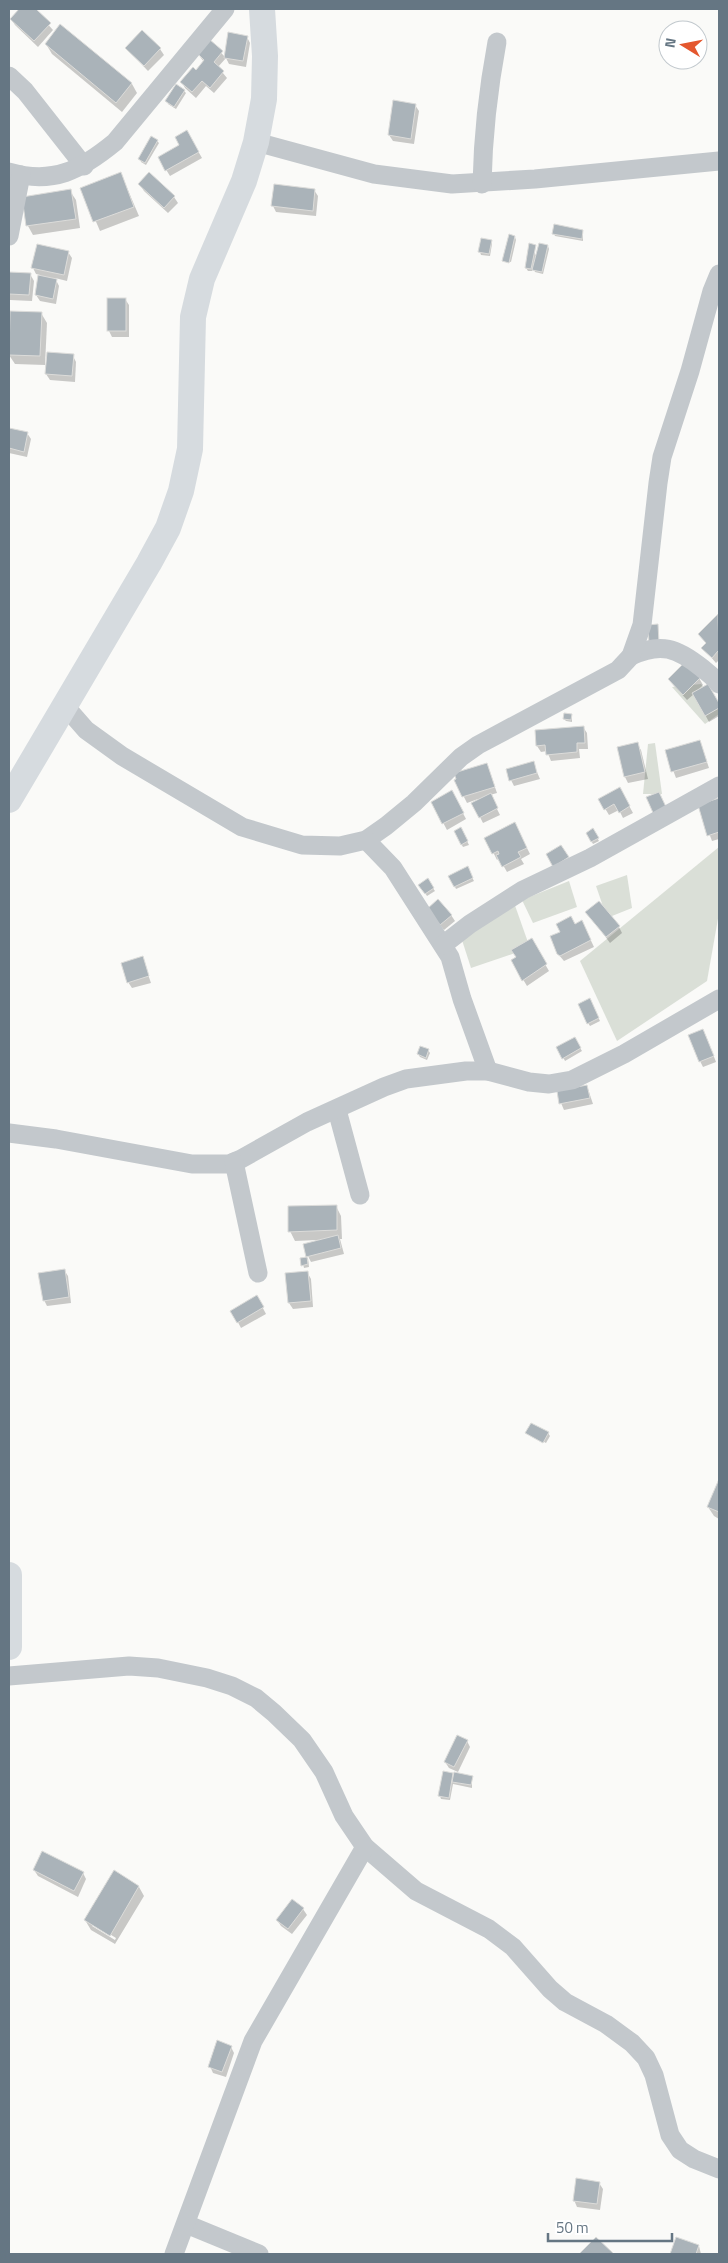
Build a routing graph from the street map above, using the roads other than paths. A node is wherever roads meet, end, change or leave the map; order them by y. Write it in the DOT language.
graph roads {
  1 [pos="225,9"];
  2 [pos="262,9"];
  3 [pos="497,42"];
  4 [pos="9,76"];
  5 [pos="256,142"];
  6 [pos="719,160"];
  7 [pos="84,166"];
  8 [pos="15,174"];
  9 [pos="482,184"];
  10 [pos="9,236"];
  11 [pos="719,274"];
  12 [pos="631,656"];
  13 [pos="719,684"];
  14 [pos="65,706"];
  15 [pos="719,786"];
  16 [pos="9,800"];
  17 [pos="366,840"];
  18 [pos="443,945"];
  19 [pos="719,999"];
  20 [pos="488,1072"];
  21 [pos="337,1110"];
  22 [pos="9,1134"];
  23 [pos="234,1162"];
  24 [pos="360,1195"];
  25 [pos="258,1274"];
  26 [pos="9,1575"];
  27 [pos="9,1647"];
  28 [pos="9,1676"];
  29 [pos="365,1847"];
  30 [pos="719,2168"];
  31 [pos="186,2224"];
  32 [pos="174,2254"];
  33 [pos="259,2254"];
  1 -- 7 [label="street"];
  2 -- 5 [label="street"];
  3 -- 9 [label="street"];
  4 -- 7 [label="street"];
  5 -- 9 [label="street"];
  5 -- 14 [label="street"];
  6 -- 9 [label="street"];
  7 -- 8 [label="street"];
  8 -- 10 [label="street"];
  11 -- 12 [label="street"];
  12 -- 13 [label="street"];
  12 -- 17 [label="street"];
  14 -- 16 [label="street"];
  14 -- 17 [label="street"];
  15 -- 18 [label="street"];
  17 -- 18 [label="street"];
  18 -- 20 [label="street"];
  19 -- 20 [label="street"];
  20 -- 21 [label="street"];
  21 -- 23 [label="street"];
  21 -- 24 [label="street"];
  22 -- 23 [label="street"];
  23 -- 25 [label="street"];
  26 -- 27 [label="street"];
  28 -- 29 [label="street"];
  29 -- 30 [label="street"];
  29 -- 31 [label="street"];
  31 -- 32 [label="street"];
  31 -- 33 [label="street"];
}
